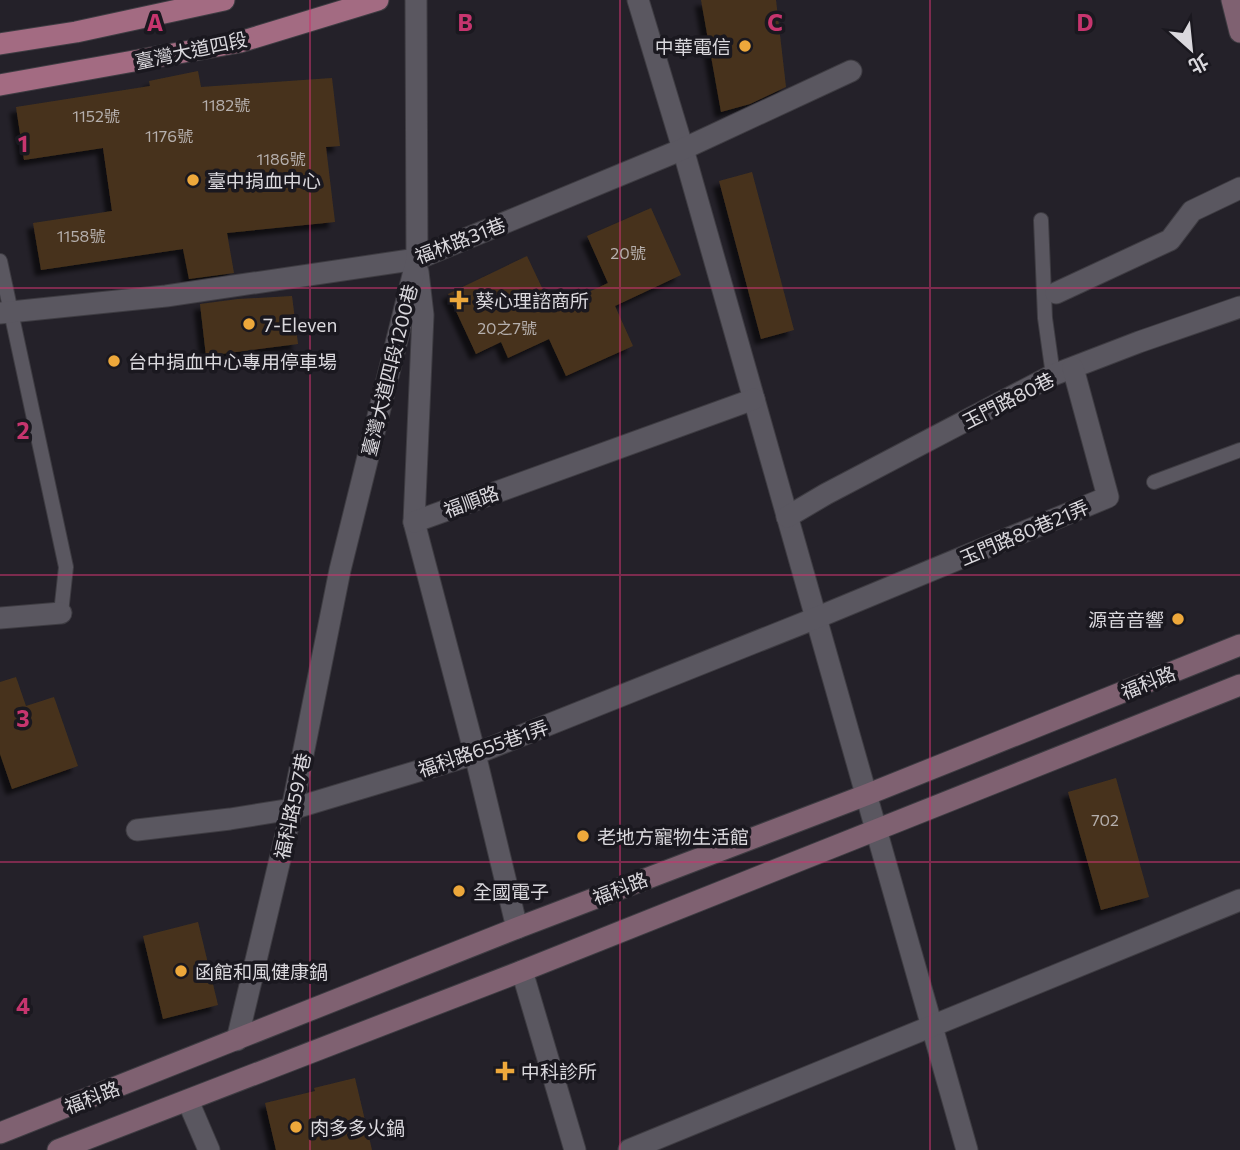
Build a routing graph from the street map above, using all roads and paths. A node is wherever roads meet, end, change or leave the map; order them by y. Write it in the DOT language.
graph roads {
  1 [pos="224,0"];
  2 [pos="378,0"];
  3 [pos="416,0"];
  4 [pos="638,0"];
  5 [pos="1233,0"];
  6 [pos="1240,32"];
  7 [pos="0,44"];
  8 [pos="851,71"];
  9 [pos="0,85"];
  10 [pos="683,149"];
  11 [pos="1240,188"];
  12 [pos="1041,220"];
  13 [pos="416,259"];
  14 [pos="0,261"];
  15 [pos="1056,293"];
  16 [pos="1240,307"];
  17 [pos="5,312"];
  18 [pos="1063,372"];
  19 [pos="754,399"];
  20 [pos="1240,450"];
  21 [pos="1154,482"];
  22 [pos="787,517"];
  23 [pos="414,522"];
  24 [pos="340,570"];
  25 [pos="61,613"];
  26 [pos="0,618"];
  27 [pos="816,618"];
  28 [pos="1240,645"];
  29 [pos="1240,685"];
  30 [pos="475,754"];
  31 [pos="866,794"];
  32 [pos="292,809"];
  33 [pos="137,830"];
  34 [pos="876,831"];
  35 [pos="1240,900"];
  36 [pos="517,928"];
  37 [pos="522,971"];
  38 [pos="932,1025"];
  39 [pos="237,1040"];
  40 [pos="188,1101"];
  41 [pos="0,1133"];
  42 [pos="58,1150"];
  43 [pos="209,1150"];
  44 [pos="575,1150"];
  45 [pos="628,1150"];
  46 [pos="967,1150"];
  1 -- 7 [label="main road"];
  2 -- 9 [label="main road, 臺灣大道四段"];
  3 -- 13 [label="street, 臺灣大道四段1200巷"];
  4 -- 10 [label="street"];
  5 -- 6 [label="street"];
  8 -- 10 [label="street, 福林路31巷"];
  10 -- 13 [label="street, 福林路31巷"];
  10 -- 19 [label="street"];
  11 -- 15 [label="street"];
  12 -- 18 [label="lane"];
  13 -- 17 [label="street, 福林路31巷"];
  13 -- 23 [label="street"];
  13 -- 24 [label="street, 臺灣大道四段1200巷"];
  14 -- 17 [label="lane"];
  16 -- 18 [label="street, 玉門路80巷"];
  17 -- 25 [label="lane"];
  18 -- 22 [label="street, 玉門路80巷"];
  18 -- 27 [label="street, 玉門路80巷21弄"];
  19 -- 22 [label="street"];
  19 -- 23 [label="street, 福順路"];
  20 -- 21 [label="lane"];
  22 -- 27 [label="street"];
  23 -- 30 [label="street"];
  24 -- 32 [label="street, 福科路597巷"];
  25 -- 26 [label="street"];
  27 -- 30 [label="street, 福科路655巷1弄"];
  27 -- 31 [label="street"];
  28 -- 31 [label="street, 福科路"];
  29 -- 34 [label="street, 福科路"];
  30 -- 32 [label="street, 福科路655巷1弄"];
  30 -- 36 [label="street"];
  31 -- 34 [label="street"];
  31 -- 36 [label="street, 福科路"];
  32 -- 33 [label="street, 福科路655巷1弄"];
  32 -- 39 [label="street, 福科路597巷"];
  34 -- 37 [label="street, 福科路"];
  34 -- 38 [label="street"];
  35 -- 38 [label="street"];
  36 -- 39 [label="street, 福科路"];
  37 -- 40 [label="street, 福科路"];
  37 -- 44 [label="street"];
  38 -- 45 [label="street"];
  38 -- 46 [label="street"];
  39 -- 41 [label="street, 福科路"];
  40 -- 42 [label="street, 福科路"];
  40 -- 43 [label="street"];
}
